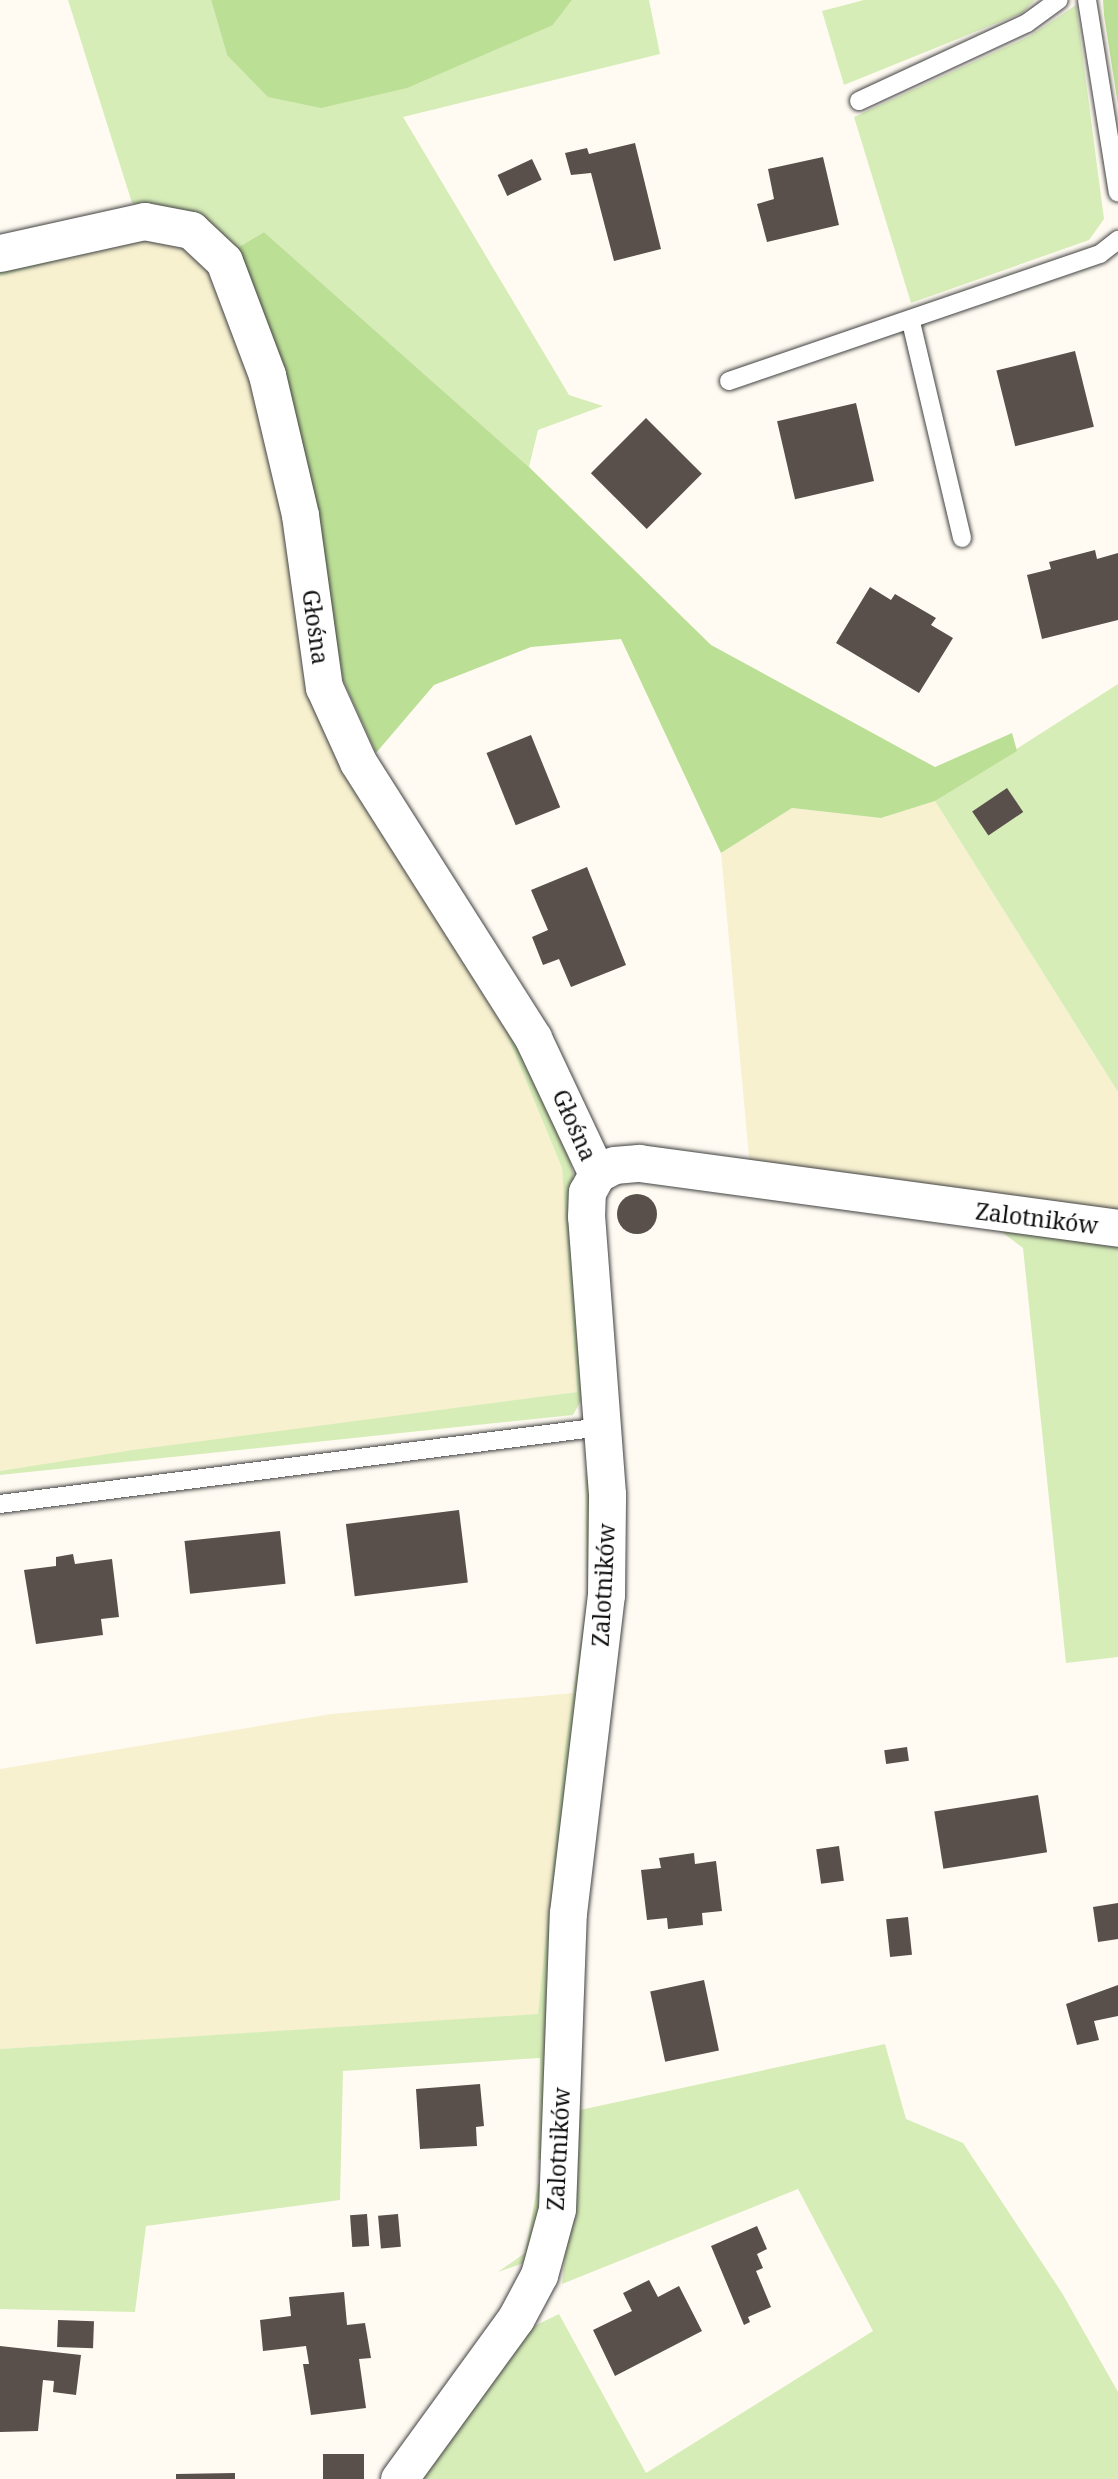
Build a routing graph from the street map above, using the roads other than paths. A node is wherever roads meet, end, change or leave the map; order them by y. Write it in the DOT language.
graph roads {
  1 [pos="1059,0"];
  2 [pos="1087,0"];
  3 [pos="859,101"];
  4 [pos="1118,193"];
  5 [pos="1118,240"];
  6 [pos="0,253"];
  7 [pos="911,322"];
  8 [pos="729,381"];
  9 [pos="962,538"];
  10 [pos="597,1174"];
  11 [pos="1118,1228"];
  12 [pos="601,1427"];
  13 [pos="0,1504"];
  14 [pos="399,2479"];
  1 -- 3 [label="lane"];
  2 -- 4 [label="lane"];
  5 -- 7 [label="lane"];
  6 -- 10 [label="street, Głośna"];
  7 -- 8 [label="lane"];
  7 -- 9 [label="lane"];
  10 -- 11 [label="street, Zalotników"];
  10 -- 12 [label="street, Zalotników"];
  12 -- 13 [label="lane"];
  12 -- 14 [label="street, Zalotników"];
}
